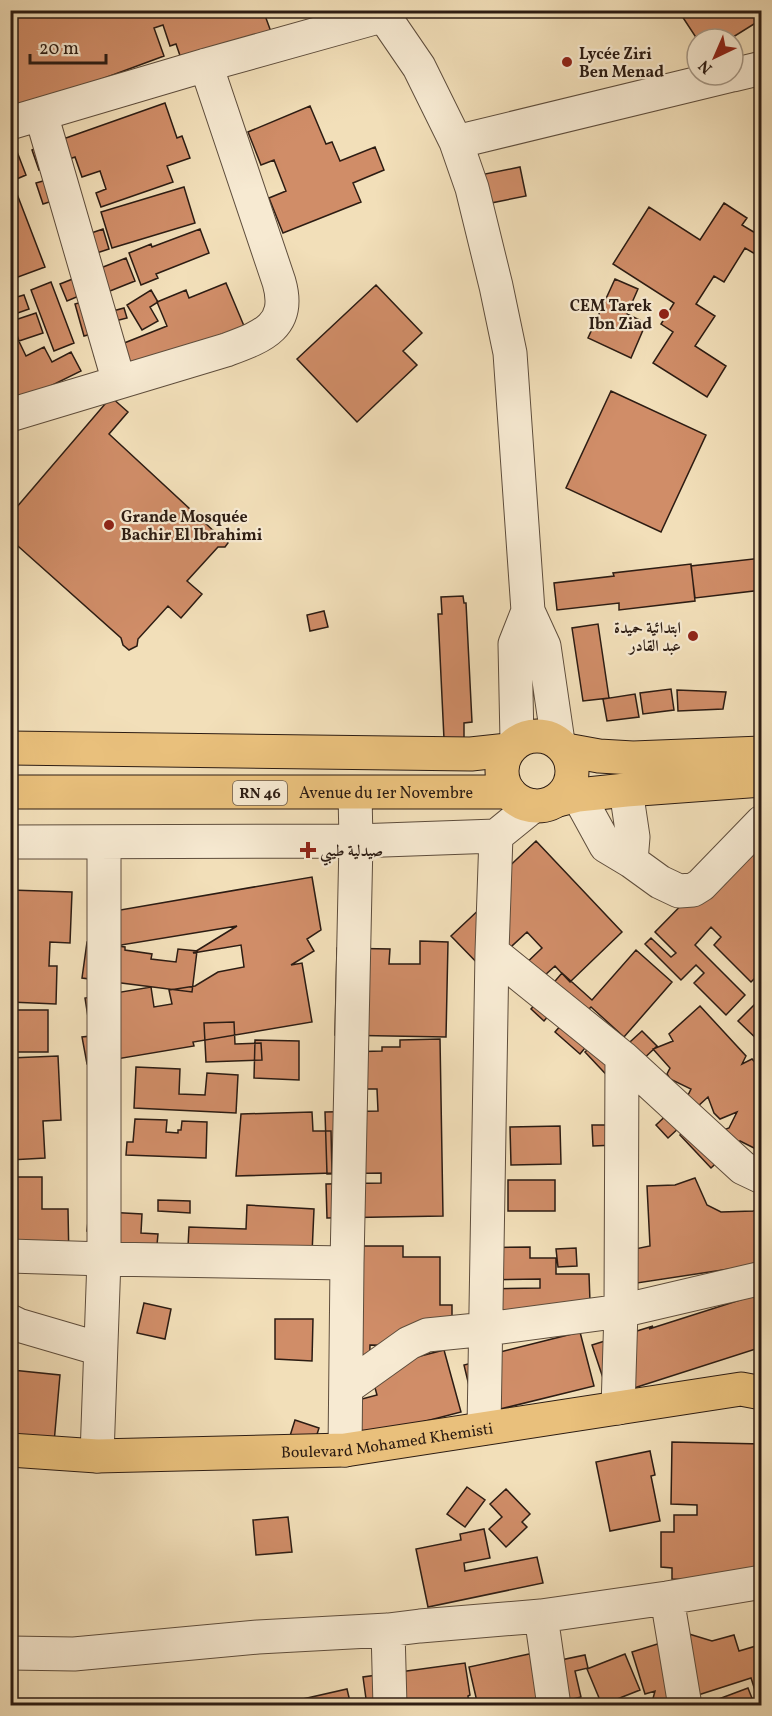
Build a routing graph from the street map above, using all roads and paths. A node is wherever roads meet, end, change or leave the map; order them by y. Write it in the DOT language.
graph roads {
  1 [pos="382,13"];
  2 [pos="206,65"];
  3 [pos="762,68"];
  4 [pos="745,72"];
  5 [pos="685,87"];
  6 [pos="26,118"];
  7 [pos="456,142"];
  8 [pos="118,382"];
  9 [pos="10,415"];
  10 [pos="528,611"];
  11 [pos="513,746"];
  12 [pos="562,746"];
  13 [pos="10,748"];
  14 [pos="762,753"];
  15 [pos="762,780"];
  16 [pos="626,790"];
  17 [pos="10,792"];
  18 [pos="355,793"];
  19 [pos="544,798"];
  20 [pos="762,822"];
  21 [pos="496,836"];
  22 [pos="356,841"];
  23 [pos="10,842"];
  24 [pos="104,842"];
  25 [pos="632,861"];
  26 [pos="492,952"];
  27 [pos="622,1057"];
  28 [pos="762,1177"];
  29 [pos="10,1256"];
  30 [pos="104,1259"];
  31 [pos="347,1263"];
  32 [pos="762,1278"];
  33 [pos="621,1311"];
  34 [pos="10,1321"];
  35 [pos="487,1329"];
  36 [pos="100,1349"];
  37 [pos="346,1388"];
  38 [pos="762,1393"];
  39 [pos="618,1408"];
  40 [pos="484,1428"];
  41 [pos="10,1450"];
  42 [pos="345,1450"];
  43 [pos="97,1456"];
  44 [pos="762,1582"];
  45 [pos="667,1598"];
  46 [pos="541,1616"];
  47 [pos="388,1630"];
  48 [pos="10,1653"];
  49 [pos="390,1706"];
  50 [pos="554,1706"];
  51 [pos="685,1706"];
  1 -- 2 [label="street"];
  1 -- 7 [label="street"];
  2 -- 6 [label="street"];
  2 -- 8 [label="street"];
  3 -- 4 [label="street"];
  5 -- 7 [label="street"];
  6 -- 8 [label="street"];
  7 -- 10 [label="street"];
  8 -- 9 [label="street"];
  10 -- 11 [label="street"];
  10 -- 12 [label="street"];
  11 -- 12 [label="main road"];
  11 -- 13 [label="main road"];
  11 -- 19 [label="main road"];
  12 -- 14 [label="main road"];
  12 -- 19 [label="main road"];
  15 -- 16 [label="main road, Avenue du 1er Novembre / RN 46"];
  16 -- 19 [label="main road, Avenue du 1er Novembre / RN 46"];
  16 -- 25 [label="street"];
  17 -- 18 [label="main road, Avenue du 1er Novembre / RN 46"];
  18 -- 19 [label="main road, Avenue du 1er Novembre / RN 46"];
  18 -- 22 [label="street"];
  19 -- 21 [label="street"];
  19 -- 25 [label="street"];
  20 -- 25 [label="street"];
  21 -- 22 [label="street"];
  21 -- 26 [label="street"];
  22 -- 24 [label="street"];
  22 -- 31 [label="street"];
  23 -- 24 [label="street"];
  24 -- 30 [label="street"];
  26 -- 27 [label="street"];
  26 -- 35 [label="street"];
  27 -- 28 [label="street"];
  27 -- 33 [label="street"];
  29 -- 30 [label="street"];
  30 -- 31 [label="street"];
  30 -- 36 [label="street"];
  31 -- 37 [label="street"];
  32 -- 33 [label="street"];
  33 -- 35 [label="street"];
  33 -- 39 [label="street"];
  34 -- 36 [label="street"];
  35 -- 37 [label="street"];
  35 -- 40 [label="street"];
  36 -- 43 [label="street"];
  37 -- 42 [label="street"];
  38 -- 39 [label="main road, Boulevard Mohamed Khemisti"];
  39 -- 40 [label="main road, Boulevard Mohamed Khemisti"];
  40 -- 42 [label="main road, Boulevard Mohamed Khemisti"];
  41 -- 43 [label="main road, Boulevard Mohamed Khemisti"];
  42 -- 43 [label="main road, Boulevard Mohamed Khemisti"];
  44 -- 45 [label="street"];
  45 -- 46 [label="street"];
  45 -- 51 [label="street"];
  46 -- 47 [label="street"];
  46 -- 50 [label="street"];
  47 -- 48 [label="street"];
  47 -- 49 [label="street"];
}
